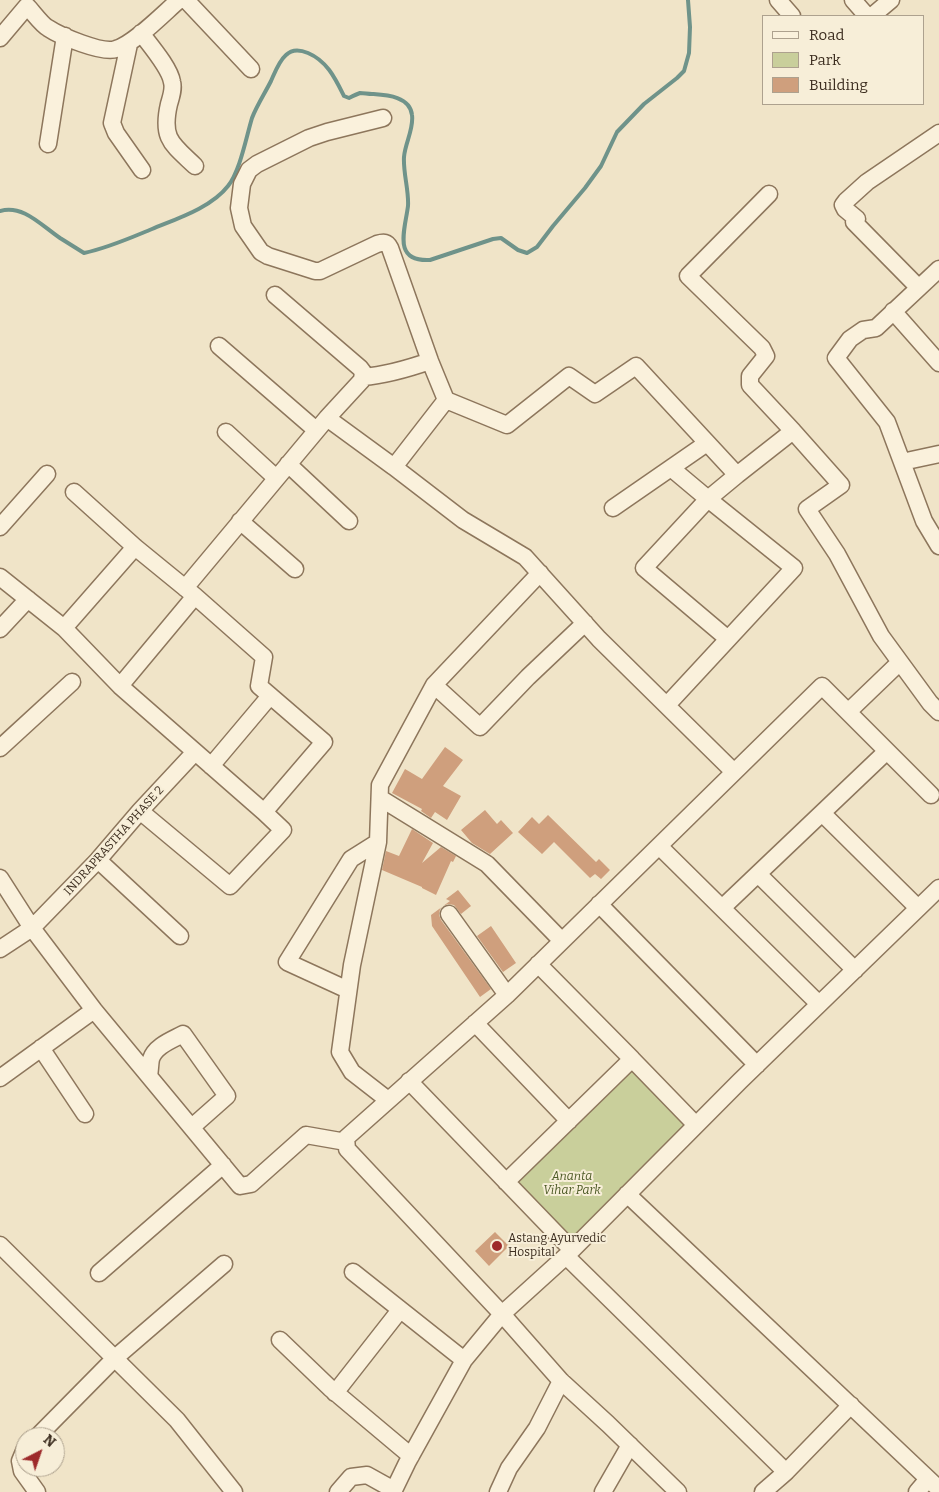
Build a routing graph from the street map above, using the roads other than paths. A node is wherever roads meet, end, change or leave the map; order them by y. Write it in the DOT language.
graph roads {
  1 [pos="179,0"];
  2 [pos="186,0"];
  3 [pos="778,0"];
  4 [pos="853,0"];
  5 [pos="891,0"];
  6 [pos="791,15"];
  7 [pos="866,15"];
  8 [pos="873,15"];
  9 [pos="141,33"];
  10 [pos="65,36"];
  11 [pos="0,38"];
  12 [pos="129,44"];
  13 [pos="250,69"];
  14 [pos="383,118"];
  15 [pos="939,133"];
  16 [pos="48,144"];
  17 [pos="195,166"];
  18 [pos="142,170"];
  19 [pos="769,194"];
  20 [pos="939,269"];
  21 [pos="918,287"];
  22 [pos="275,295"];
  23 [pos="893,311"];
  24 [pos="219,346"];
  25 [pos="430,361"];
  26 [pos="939,363"];
  27 [pos="363,377"];
  28 [pos="446,400"];
  29 [pos="322,424"];
  30 [pos="793,431"];
  31 [pos="226,432"];
  32 [pos="707,443"];
  33 [pos="939,454"];
  34 [pos="902,462"];
  35 [pos="288,464"];
  36 [pos="394,467"];
  37 [pos="671,468"];
  38 [pos="47,474"];
  39 [pos="737,475"];
  40 [pos="276,478"];
  41 [pos="74,492"];
  42 [pos="708,499"];
  43 [pos="612,508"];
  44 [pos="240,521"];
  45 [pos="349,521"];
  46 [pos="0,527"];
  47 [pos="939,546"];
  48 [pos="135,547"];
  49 [pos="295,569"];
  50 [pos="540,574"];
  51 [pos="0,577"];
  52 [pos="190,592"];
  53 [pos="28,599"];
  54 [pos="585,623"];
  55 [pos="64,628"];
  56 [pos="0,629"];
  57 [pos="728,639"];
  58 [pos="900,662"];
  59 [pos="72,682"];
  60 [pos="434,685"];
  61 [pos="120,686"];
  62 [pos="270,696"];
  63 [pos="667,705"];
  64 [pos="848,712"];
  65 [pos="939,712"];
  66 [pos="0,748"];
  67 [pos="887,751"];
  68 [pos="195,752"];
  69 [pos="211,766"];
  70 [pos="734,772"];
  71 [pos="936,795"];
  72 [pos="380,798"];
  73 [pos="140,811"];
  74 [pos="264,812"];
  75 [pos="822,813"];
  76 [pos="378,842"];
  77 [pos="659,846"];
  78 [pos="98,860"];
  79 [pos="758,874"];
  80 [pos="0,878"];
  81 [pos="939,888"];
  82 [pos="599,904"];
  83 [pos="722,908"];
  84 [pos="918,908"];
  85 [pos="448,914"];
  86 [pos="32,928"];
  87 [pos="180,936"];
  88 [pos="562,941"];
  89 [pos="0,949"];
  90 [pos="538,964"];
  91 [pos="855,970"];
  92 [pos="348,990"];
  93 [pos="507,994"];
  94 [pos="819,1004"];
  95 [pos="94,1010"];
  96 [pos="475,1023"];
  97 [pos="41,1048"];
  98 [pos="632,1059"];
  99 [pos="757,1065"];
  100 [pos="149,1076"];
  101 [pos="0,1078"];
  102 [pos="409,1081"];
  103 [pos="388,1100"];
  104 [pos="85,1114"];
  105 [pos="569,1120"];
  106 [pos="696,1125"];
  107 [pos="192,1127"];
  108 [pos="346,1142"];
  109 [pos="223,1165"];
  110 [pos="506,1182"];
  111 [pos="627,1194"];
  112 [pos="0,1245"];
  113 [pos="569,1253"];
  114 [pos="224,1264"];
  115 [pos="353,1272"];
  116 [pos="99,1273"];
  117 [pos="400,1310"];
  118 [pos="502,1314"];
  119 [pos="280,1340"];
  120 [pos="115,1358"];
  121 [pos="464,1360"];
  122 [pos="561,1381"];
  123 [pos="335,1393"];
  124 [pos="851,1405"];
  125 [pos="47,1427"];
  126 [pos="630,1445"];
  127 [pos="411,1456"];
  128 [pos="786,1472"];
  129 [pos="26,1477"];
  130 [pos="934,1484"];
  131 [pos="394,1491"];
  132 [pos="37,1492"];
  133 [pos="234,1492"];
  134 [pos="338,1492"];
  135 [pos="498,1492"];
  136 [pos="603,1492"];
  137 [pos="678,1492"];
  138 [pos="763,1492"];
  139 [pos="917,1492"];
  1 -- 9 [label="street"];
  2 -- 13 [label="street"];
  3 -- 6 [label="street"];
  4 -- 7 [label="street"];
  5 -- 8 [label="street"];
  9 -- 12 [label="street"];
  9 -- 17 [label="street"];
  10 -- 11 [label="street"];
  10 -- 12 [label="street"];
  10 -- 16 [label="street"];
  12 -- 18 [label="street"];
  14 -- 25 [label="street"];
  15 -- 21 [label="street"];
  19 -- 30 [label="street"];
  20 -- 21 [label="street"];
  21 -- 23 [label="street"];
  22 -- 27 [label="street"];
  23 -- 26 [label="street"];
  23 -- 34 [label="street"];
  24 -- 29 [label="street"];
  25 -- 27 [label="street"];
  25 -- 28 [label="street"];
  27 -- 29 [label="street"];
  28 -- 32 [label="street"];
  28 -- 36 [label="street"];
  29 -- 35 [label="street"];
  29 -- 36 [label="street"];
  30 -- 39 [label="street"];
  30 -- 58 [label="street"];
  31 -- 40 [label="street"];
  32 -- 37 [label="street"];
  32 -- 39 [label="street"];
  33 -- 34 [label="street"];
  34 -- 47 [label="street"];
  35 -- 40 [label="street"];
  35 -- 45 [label="street"];
  36 -- 50 [label="street"];
  37 -- 42 [label="street"];
  37 -- 43 [label="street"];
  38 -- 46 [label="street"];
  39 -- 42 [label="street"];
  40 -- 44 [label="street"];
  41 -- 48 [label="street"];
  42 -- 57 [label="street"];
  42 -- 57 [label="street"];
  44 -- 49 [label="street"];
  44 -- 52 [label="street"];
  48 -- 52 [label="street"];
  48 -- 55 [label="street"];
  50 -- 54 [label="street"];
  50 -- 60 [label="street"];
  51 -- 53 [label="street"];
  52 -- 61 [label="street"];
  52 -- 62 [label="street"];
  53 -- 55 [label="street"];
  53 -- 56 [label="street"];
  54 -- 60 [label="street"];
  54 -- 63 [label="street"];
  55 -- 61 [label="street"];
  57 -- 63 [label="street"];
  58 -- 64 [label="street"];
  58 -- 65 [label="street"];
  59 -- 66 [label="street"];
  60 -- 72 [label="street"];
  61 -- 68 [label="street"];
  62 -- 69 [label="street"];
  62 -- 74 [label="street"];
  63 -- 70 [label="street"];
  64 -- 67 [label="street"];
  64 -- 70 [label="street"];
  67 -- 71 [label="street"];
  67 -- 75 [label="street"];
  68 -- 69 [label="street"];
  68 -- 73 [label="street, INDRAPRASTHA PHASE 2"];
  69 -- 74 [label="street"];
  70 -- 77 [label="street"];
  72 -- 76 [label="street"];
  72 -- 88 [label="street"];
  73 -- 74 [label="street"];
  73 -- 78 [label="street, INDRAPRASTHA PHASE 2"];
  75 -- 79 [label="street"];
  75 -- 84 [label="street"];
  76 -- 92 [label="street"];
  76 -- 92 [label="street"];
  77 -- 82 [label="street"];
  77 -- 83 [label="street"];
  78 -- 86 [label="street, INDRAPRASTHA PHASE 2"];
  78 -- 87 [label="street"];
  79 -- 83 [label="street"];
  79 -- 91 [label="street"];
  80 -- 86 [label="street"];
  81 -- 84 [label="street"];
  82 -- 88 [label="street"];
  82 -- 99 [label="street"];
  83 -- 94 [label="street"];
  84 -- 91 [label="street"];
  85 -- 93 [label="street"];
  86 -- 89 [label="street, INDRAPRASTHA PHASE 2"];
  86 -- 95 [label="street"];
  88 -- 90 [label="street"];
  90 -- 93 [label="street"];
  90 -- 98 [label="street"];
  91 -- 94 [label="street"];
  92 -- 103 [label="street"];
  93 -- 96 [label="street"];
  94 -- 99 [label="street"];
  95 -- 97 [label="street"];
  95 -- 100 [label="street"];
  96 -- 102 [label="street"];
  96 -- 105 [label="street"];
  97 -- 101 [label="street"];
  97 -- 104 [label="street"];
  98 -- 105 [label="street"];
  98 -- 106 [label="street"];
  99 -- 106 [label="street"];
  100 -- 107 [label="street"];
  100 -- 107 [label="street"];
  102 -- 103 [label="street"];
  102 -- 110 [label="street"];
  103 -- 108 [label="street"];
  105 -- 110 [label="street"];
  106 -- 111 [label="street"];
  107 -- 109 [label="street"];
  108 -- 109 [label="street"];
  108 -- 118 [label="street"];
  109 -- 116 [label="street"];
  110 -- 113 [label="street"];
  111 -- 113 [label="street"];
  111 -- 124 [label="street"];
  112 -- 120 [label="street"];
  113 -- 118 [label="street"];
  113 -- 128 [label="street"];
  114 -- 120 [label="street"];
  115 -- 117 [label="street"];
  117 -- 121 [label="street"];
  117 -- 123 [label="street"];
  118 -- 121 [label="street"];
  118 -- 122 [label="street"];
  119 -- 123 [label="street"];
  120 -- 125 [label="street"];
  120 -- 133 [label="street"];
  121 -- 127 [label="street"];
  122 -- 126 [label="street"];
  122 -- 135 [label="street"];
  123 -- 127 [label="street"];
  124 -- 128 [label="street"];
  124 -- 130 [label="street"];
  126 -- 136 [label="street"];
  126 -- 137 [label="street"];
  127 -- 131 [label="street"];
  128 -- 138 [label="street"];
  129 -- 132 [label="street"];
  130 -- 139 [label="street"];
  131 -- 134 [label="street"];
}
